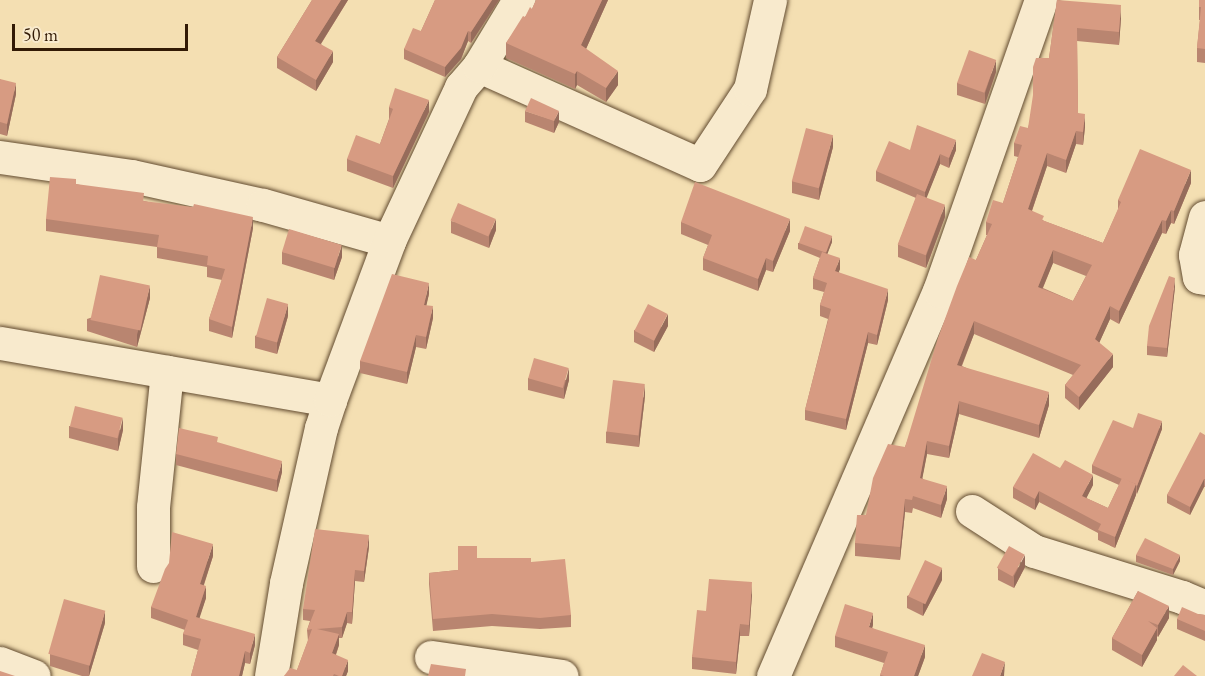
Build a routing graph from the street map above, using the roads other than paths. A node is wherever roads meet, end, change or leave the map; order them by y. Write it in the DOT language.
graph roads {
  1 [pos="519,0"];
  2 [pos="770,0"];
  3 [pos="1041,0"];
  4 [pos="479,66"];
  5 [pos="0,157"];
  6 [pos="1205,217"];
  7 [pos="389,241"];
  8 [pos="1205,278"];
  9 [pos="0,343"];
  10 [pos="166,372"];
  11 [pos="330,400"];
  12 [pos="972,511"];
  13 [pos="153,566"];
  14 [pos="1205,607"];
  15 [pos="431,657"];
  16 [pos="0,663"];
  17 [pos="34,676"];
  18 [pos="271,676"];
  19 [pos="562,676"];
  20 [pos="773,676"];
  1 -- 4 [label="street"];
  2 -- 4 [label="street"];
  3 -- 20 [label="street"];
  4 -- 7 [label="street"];
  5 -- 7 [label="street"];
  6 -- 8 [label="street"];
  7 -- 11 [label="street"];
  9 -- 10 [label="street"];
  10 -- 11 [label="street"];
  10 -- 13 [label="street"];
  11 -- 18 [label="street"];
  12 -- 14 [label="street"];
  15 -- 19 [label="street"];
  16 -- 17 [label="street"];
}
